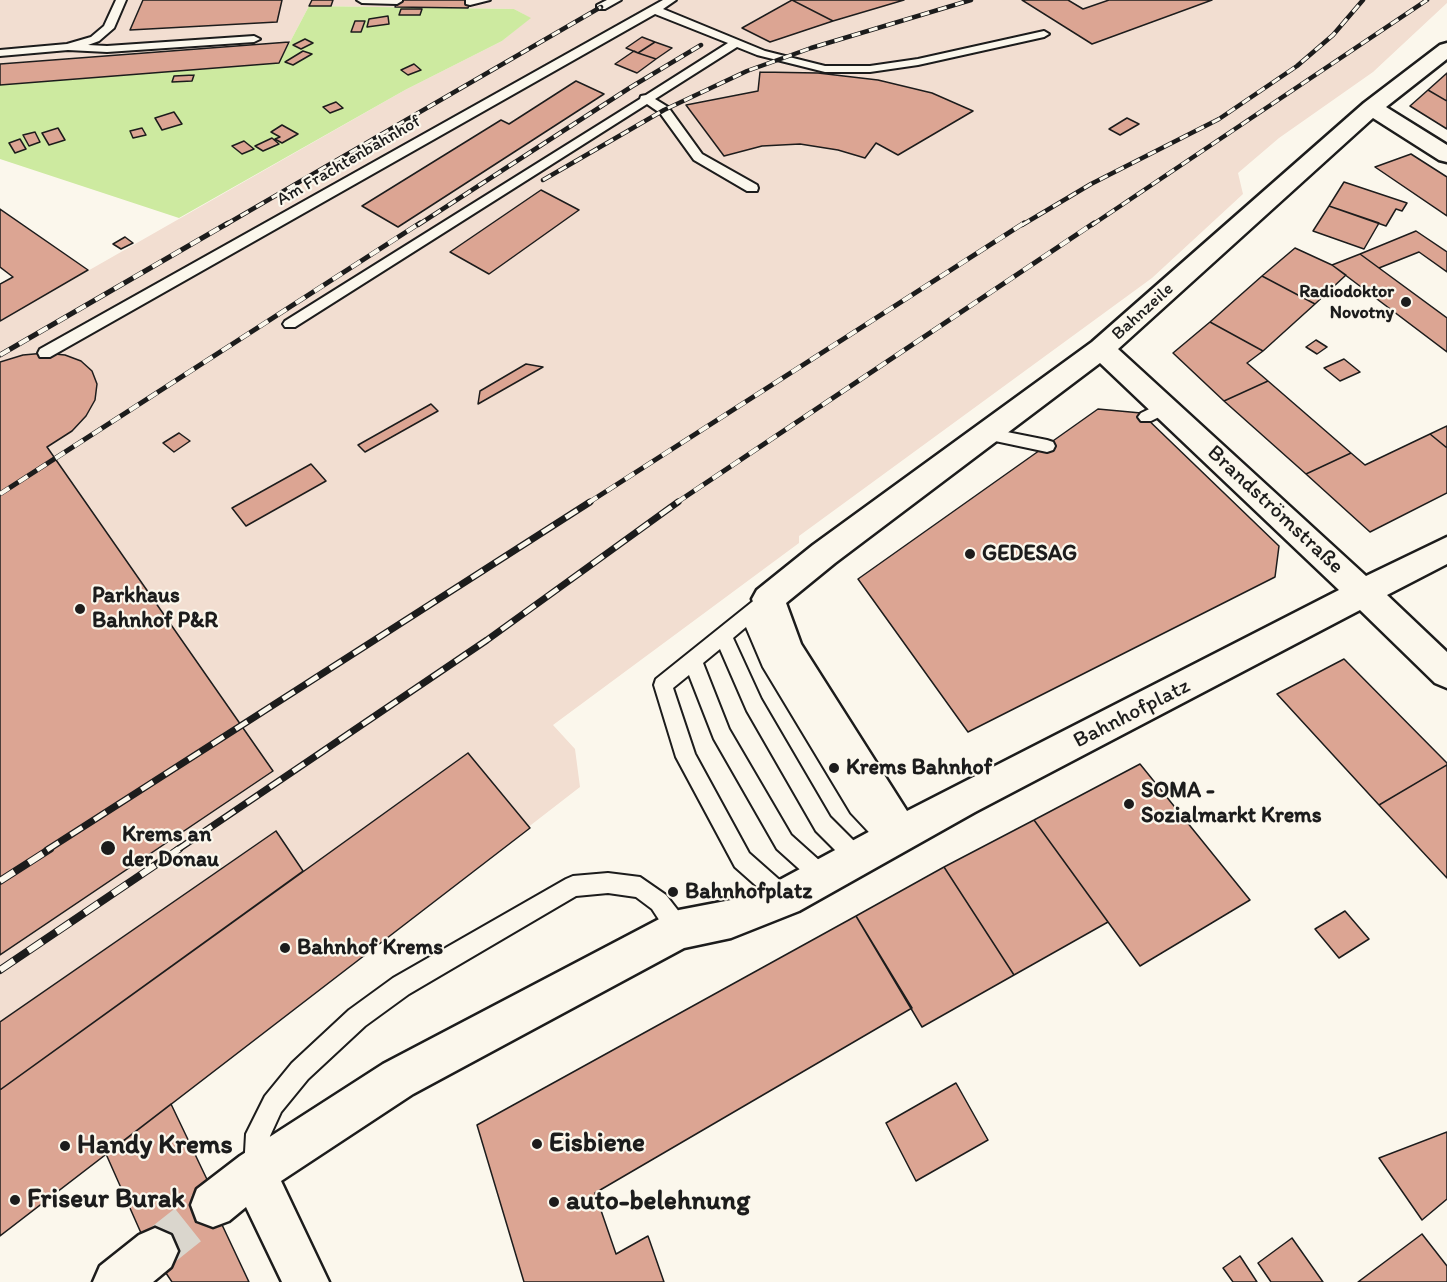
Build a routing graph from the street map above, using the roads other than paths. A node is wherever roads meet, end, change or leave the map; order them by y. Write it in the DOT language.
graph roads {
  1 [pos="121,0"];
  2 [pos="362,0"];
  3 [pos="485,0"];
  4 [pos="615,0"];
  5 [pos="671,0"];
  6 [pos="398,1"];
  7 [pos="470,2"];
  8 [pos="602,7"];
  9 [pos="653,9"];
  10 [pos="1044,34"];
  11 [pos="254,39"];
  12 [pos="736,43"];
  13 [pos="68,47"];
  14 [pos="1447,49"];
  15 [pos="0,53"];
  16 [pos="645,98"];
  17 [pos="1372,108"];
  18 [pos="1447,155"];
  19 [pos="752,188"];
  20 [pos="290,324"];
  21 [pos="1101,349"];
  22 [pos="45,353"];
  23 [pos="987,434"];
  24 [pos="1047,446"];
  25 [pos="1447,549"];
  26 [pos="1364,594"];
  27 [pos="759,606"];
  28 [pos="723,637"];
  29 [pos="693,661"];
  30 [pos="1447,673"];
  31 [pos="895,837"];
  32 [pos="857,858"];
  33 [pos="823,877"];
  34 [pos="785,898"];
  35 [pos="679,930"];
  36 [pos="256,1172"];
  37 [pos="213,1205"];
  38 [pos="155,1251"];
  39 [pos="116,1282"];
  40 [pos="306,1282"];
  1 -- 13 [label="lane"];
  2 -- 6 [label="lane"];
  3 -- 7 [label="lane"];
  4 -- 8 [label="lane"];
  5 -- 9 [label="lane, Am Frachtenbahnhof"];
  9 -- 12 [label="lane"];
  9 -- 22 [label="lane, Am Frachtenbahnhof"];
  10 -- 12 [label="lane"];
  11 -- 13 [label="lane"];
  12 -- 16 [label="lane"];
  13 -- 15 [label="lane"];
  14 -- 17 [label="street, Bahnzeile"];
  16 -- 19 [label="lane"];
  16 -- 20 [label="lane"];
  17 -- 18 [label="street"];
  17 -- 21 [label="street, Bahnzeile"];
  21 -- 23 [label="street, Bahnzeile"];
  21 -- 26 [label="street, Brandströmstraße"];
  23 -- 24 [label="lane"];
  23 -- 27 [label="street, Bahnzeile"];
  25 -- 26 [label="street, Bahnhofplatz"];
  26 -- 30 [label="street, Brandströmstraße"];
  26 -- 31 [label="street, Bahnhofplatz"];
  27 -- 28 [label="lane"];
  27 -- 31 [label="street"];
  28 -- 29 [label="lane"];
  28 -- 32 [label="lane"];
  29 -- 33 [label="lane"];
  29 -- 34 [label="lane"];
  31 -- 32 [label="street, Bahnhofplatz"];
  32 -- 33 [label="street, Bahnhofplatz"];
  33 -- 34 [label="street, Bahnhofplatz"];
  34 -- 35 [label="street, Bahnhofplatz"];
  35 -- 36 [label="street, Bahnhofplatz"];
  35 -- 36 [label="lane"];
  36 -- 37 [label="street, Bahnhofplatz"];
  36 -- 40 [label="street"];
  38 -- 39 [label="street"];
}
